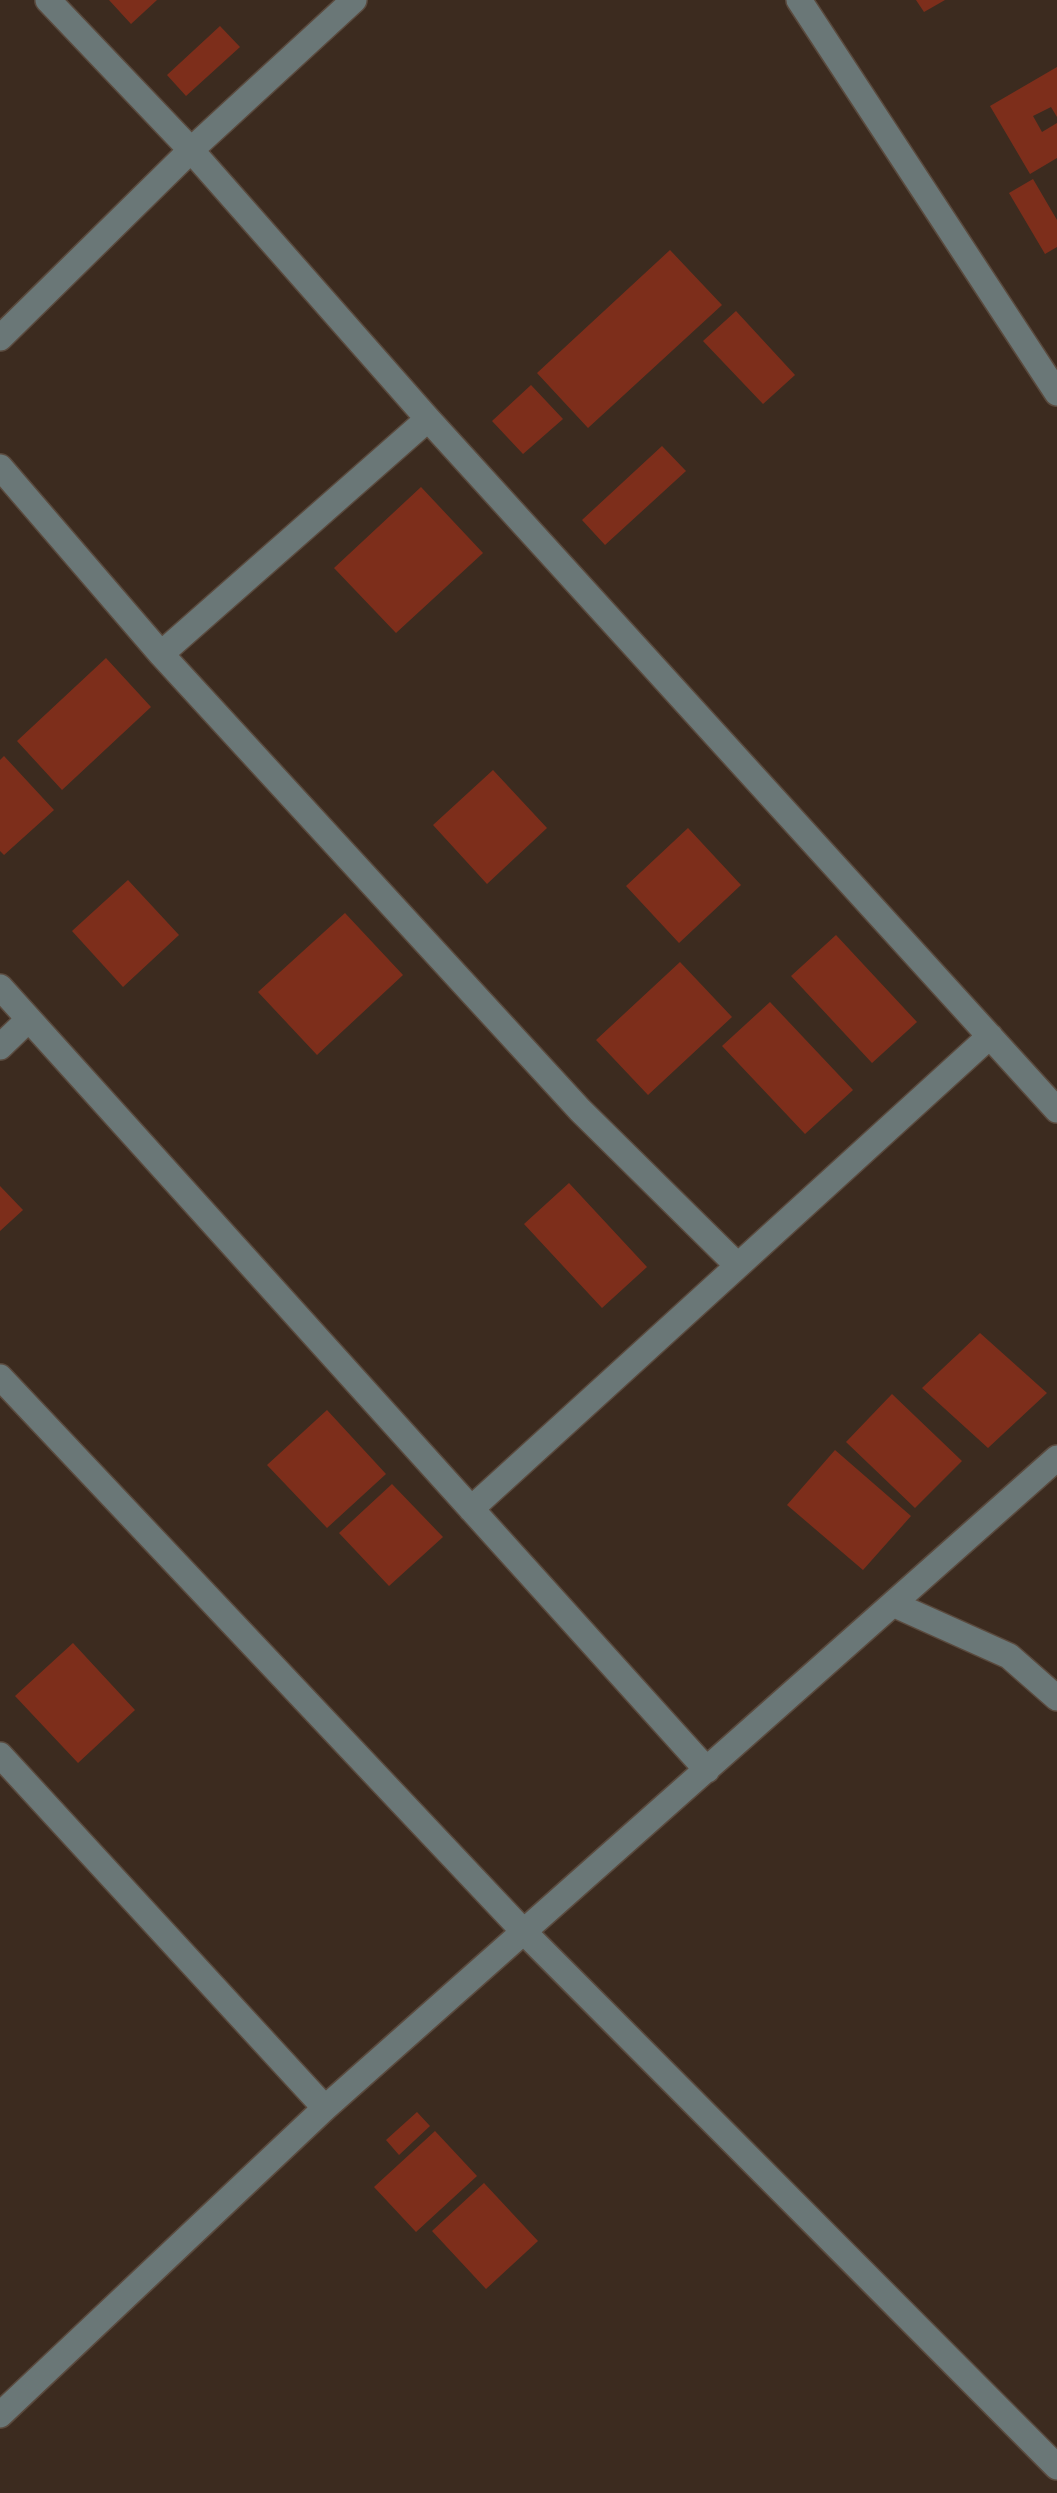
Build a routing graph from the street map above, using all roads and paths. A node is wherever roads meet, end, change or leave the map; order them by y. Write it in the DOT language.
graph roads {
  1 [pos="48,0"];
  2 [pos="354,0"];
  3 [pos="799,0"];
  4 [pos="192,150"];
  5 [pos="0,338"];
  6 [pos="1057,393"];
  7 [pos="428,418"];
  8 [pos="0,467"];
  9 [pos="161,654"];
  10 [pos="0,987"];
  11 [pos="29,1019"];
  12 [pos="990,1036"];
  13 [pos="0,1047"];
  14 [pos="1057,1110"];
  15 [pos="738,1265"];
  16 [pos="0,1377"];
  17 [pos="1057,1458"];
  18 [pos="471,1509"];
  19 [pos="893,1604"];
  20 [pos="1057,1698"];
  21 [pos="0,1755"];
  22 [pos="706,1770"];
  23 [pos="525,1934"];
  24 [pos="326,2108"];
  25 [pos="0,2414"];
  26 [pos="1057,2467"];
  1 -- 4 [label="street"];
  2 -- 4 [label="street"];
  3 -- 6 [label="street"];
  4 -- 5 [label="street"];
  4 -- 7 [label="street"];
  7 -- 9 [label="street"];
  7 -- 12 [label="street"];
  8 -- 9 [label="street"];
  9 -- 15 [label="street"];
  10 -- 11 [label="street"];
  11 -- 13 [label="street"];
  11 -- 18 [label="street"];
  12 -- 14 [label="street"];
  12 -- 15 [label="street"];
  15 -- 18 [label="street"];
  16 -- 23 [label="street"];
  17 -- 19 [label="street"];
  18 -- 22 [label="street"];
  19 -- 20 [label="street"];
  19 -- 22 [label="street"];
  21 -- 24 [label="street"];
  22 -- 23 [label="street"];
  23 -- 24 [label="street"];
  23 -- 26 [label="street"];
  24 -- 25 [label="street"];
}
